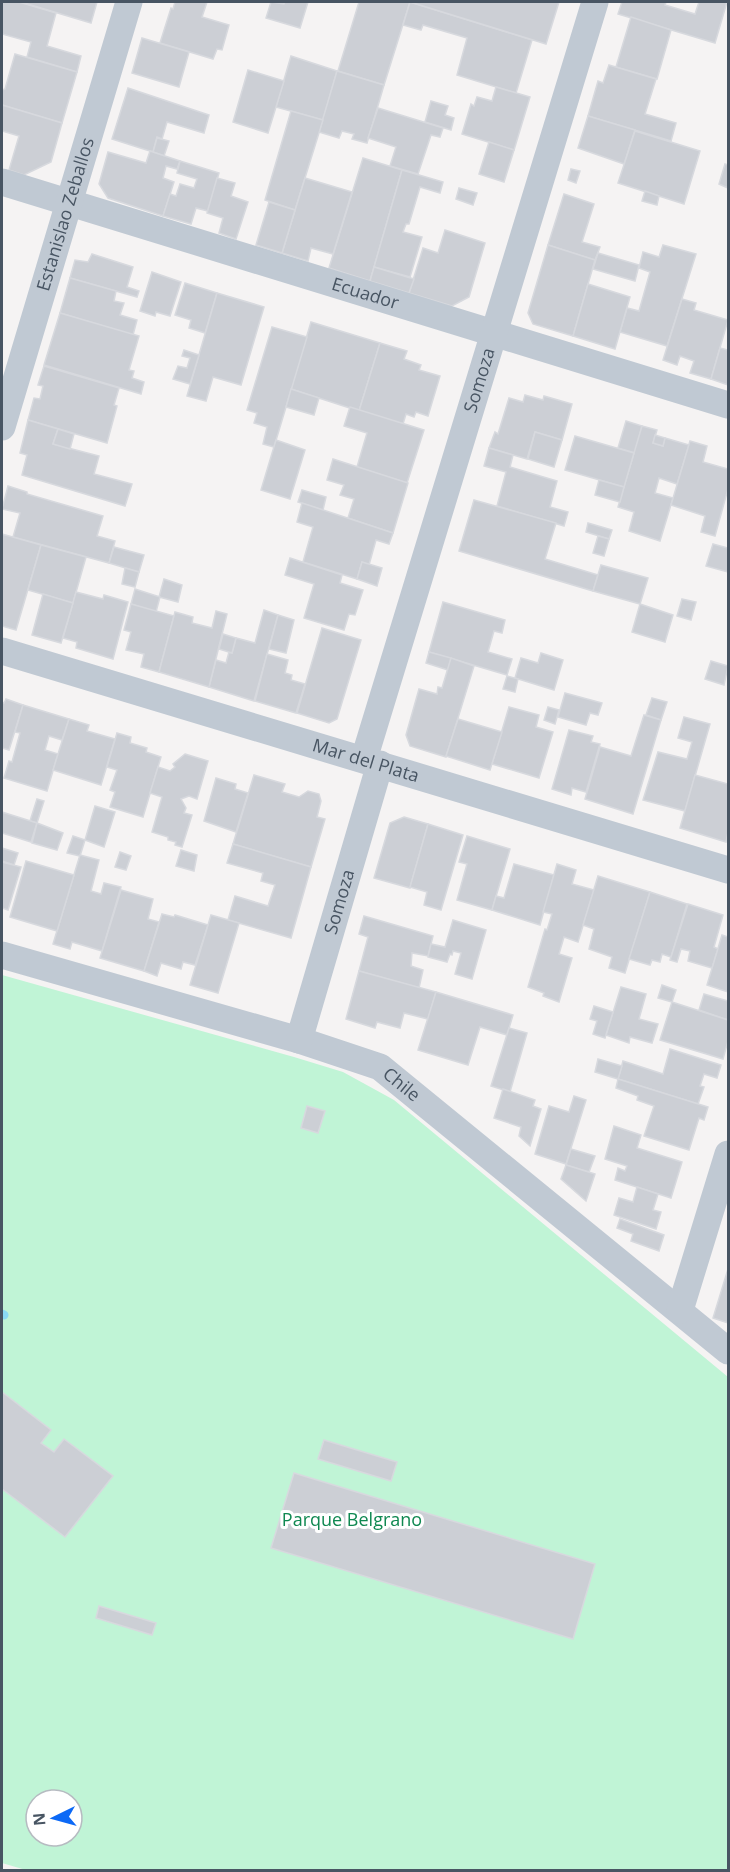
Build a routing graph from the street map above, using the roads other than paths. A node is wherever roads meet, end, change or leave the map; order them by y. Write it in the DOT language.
graph roads {
  1 [pos="129,2"];
  2 [pos="595,2"];
  3 [pos="2,182"];
  4 [pos="69,203"];
  5 [pos="494,334"];
  6 [pos="729,405"];
  7 [pos="2,427"];
  8 [pos="2,651"];
  9 [pos="372,761"];
  10 [pos="729,870"];
  11 [pos="2,955"];
  12 [pos="299,1040"];
  13 [pos="729,1154"];
  14 [pos="680,1310"];
  15 [pos="729,1351"];
  1 -- 4 [label="street, Estanislao Zeballos"];
  2 -- 5 [label="street, Somoza"];
  3 -- 4 [label="street, Ecuador"];
  4 -- 5 [label="street, Ecuador"];
  4 -- 7 [label="street, Estanislao Zeballos"];
  5 -- 6 [label="street, Ecuador"];
  5 -- 9 [label="street, Somoza"];
  8 -- 9 [label="street, Mar del Plata"];
  9 -- 10 [label="street, Mar del Plata"];
  9 -- 12 [label="street, Somoza"];
  11 -- 12 [label="street, Chile"];
  12 -- 14 [label="street, Chile"];
  13 -- 14 [label="street"];
  14 -- 15 [label="street, Chile"];
}
